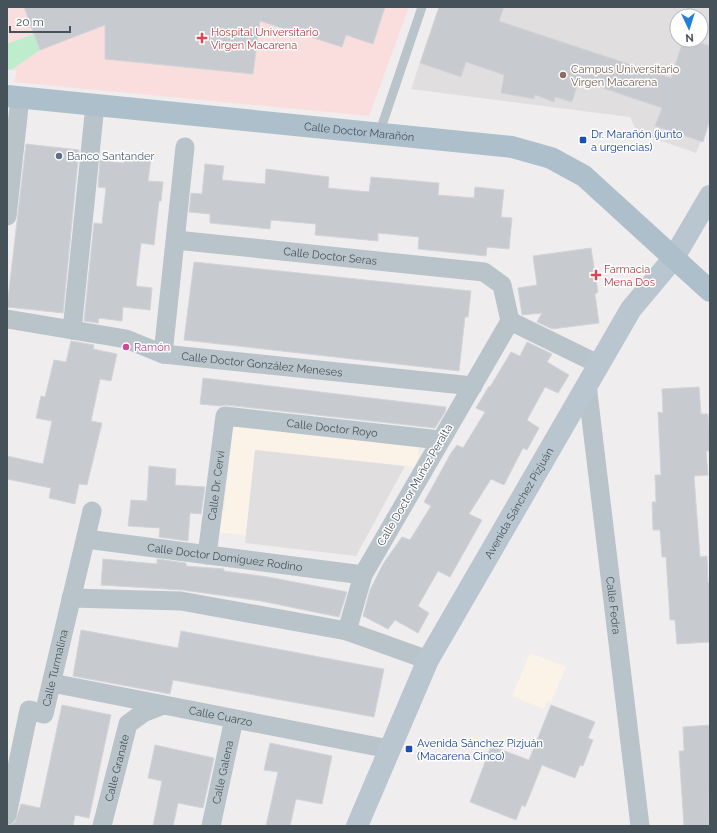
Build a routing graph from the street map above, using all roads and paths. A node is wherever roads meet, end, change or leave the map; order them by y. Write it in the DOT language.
graph roads {
  1 [pos="422,7"];
  2 [pos="13,97"];
  3 [pos="95,105"];
  4 [pos="379,134"];
  5 [pos="185,147"];
  6 [pos="710,196"];
  7 [pos="7,216"];
  8 [pos="176,240"];
  9 [pos="673,259"];
  10 [pos="710,291"];
  11 [pos="7,319"];
  12 [pos="510,321"];
  13 [pos="72,330"];
  14 [pos="163,354"];
  15 [pos="598,364"];
  16 [pos="587,385"];
  17 [pos="473,386"];
  18 [pos="224,416"];
  19 [pos="440,440"];
  20 [pos="92,511"];
  21 [pos="86,539"];
  22 [pos="207,555"];
  23 [pos="363,575"];
  24 [pos="71,598"];
  25 [pos="347,631"];
  26 [pos="428,660"];
  27 [pos="52,683"];
  28 [pos="161,706"];
  29 [pos="234,719"];
  30 [pos="389,749"];
  31 [pos="7,815"];
  32 [pos="102,826"];
  33 [pos="211,826"];
  34 [pos="357,826"];
  35 [pos="640,826"];
  1 -- 4 [label="lane"];
  2 -- 3 [label="main road, Calle Doctor Marañón"];
  2 -- 7 [label="street"];
  3 -- 4 [label="main road, Calle Doctor Marañón"];
  3 -- 13 [label="street"];
  4 -- 9 [label="main road, Calle Doctor Marañón"];
  5 -- 8 [label="street"];
  6 -- 9 [label="street, Avenida Sánchez Pizjuán"];
  8 -- 12 [label="street, Calle Doctor Seras"];
  8 -- 14 [label="street"];
  9 -- 10 [label="main road, Calle Doctor Marañón"];
  9 -- 15 [label="street, Avenida Sánchez Pizjuán"];
  11 -- 13 [label="street, Calle Doctor González Meneses"];
  12 -- 15 [label="street"];
  12 -- 17 [label="street, Calle Doctor Muñoz Peralta"];
  13 -- 14 [label="street, Calle Doctor González Meneses"];
  14 -- 17 [label="street, Calle Doctor González Meneses"];
  15 -- 16 [label="street, Avenida Sánchez Pizjuán"];
  16 -- 26 [label="street, Avenida Sánchez Pizjuán"];
  16 -- 35 [label="street, Calle Fedra"];
  17 -- 19 [label="street, Calle Doctor Muñoz Peralta"];
  18 -- 19 [label="street, Calle Doctor Royo"];
  18 -- 22 [label="street, Calle Dr. Cervi"];
  19 -- 23 [label="street, Calle Doctor Muñoz Peralta"];
  20 -- 21 [label="street, Calle Turmalina"];
  21 -- 22 [label="street, Calle Doctor Domíguez Rodino"];
  21 -- 24 [label="street, Calle Turmalina"];
  22 -- 23 [label="street, Calle Doctor Domíguez Rodino"];
  23 -- 25 [label="street, Calle Doctor Muñoz Peralta"];
  24 -- 25 [label="street"];
  24 -- 27 [label="street, Calle Turmalina"];
  25 -- 26 [label="street"];
  26 -- 30 [label="street, Avenida Sánchez Pizjuán"];
  27 -- 28 [label="street, Calle Cuarzo"];
  27 -- 31 [label="street, Calle Turmalina"];
  28 -- 29 [label="street, Calle Cuarzo"];
  28 -- 32 [label="street, Calle Granate"];
  29 -- 30 [label="street, Calle Cuarzo"];
  29 -- 33 [label="street, Calle Galena"];
  30 -- 34 [label="street, Avenida Sánchez Pizjuán"];
}
